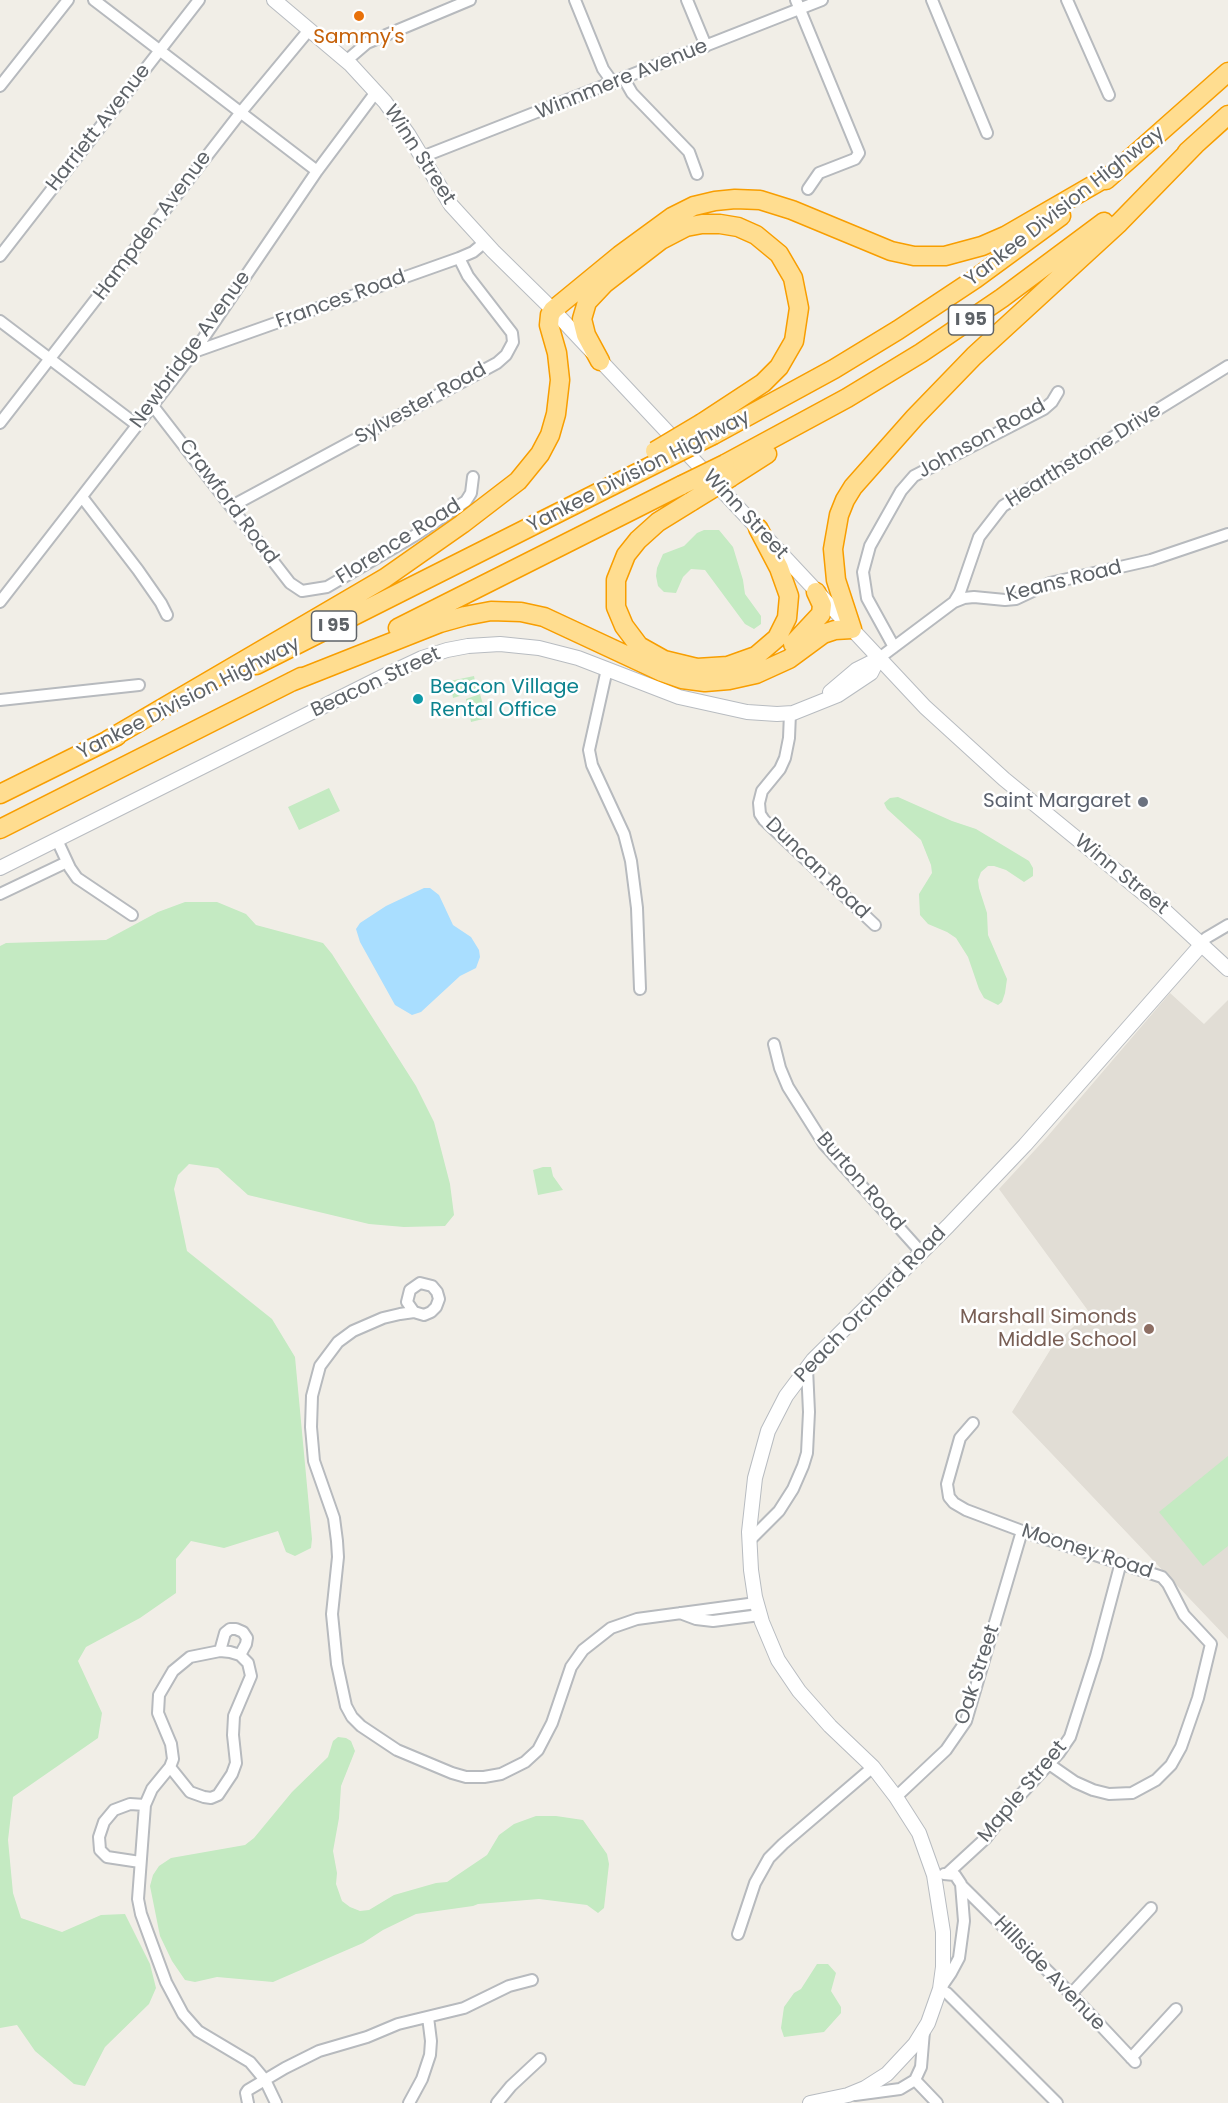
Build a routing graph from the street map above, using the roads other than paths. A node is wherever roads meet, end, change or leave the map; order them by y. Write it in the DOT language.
graph roads {
  1 [pos="68,0"];
  2 [pos="94,0"];
  3 [pos="199,0"];
  4 [pos="274,0"];
  5 [pos="470,0"];
  6 [pos="575,0"];
  7 [pos="687,0"];
  8 [pos="822,0"];
  9 [pos="932,0"];
  10 [pos="1067,0"];
  11 [pos="798,4"];
  12 [pos="309,30"];
  13 [pos="706,46"];
  14 [pos="160,50"];
  15 [pos="346,61"];
  16 [pos="1228,72"];
  17 [pos="619,81"];
  18 [pos="0,86"];
  19 [pos="376,92"];
  20 [pos="1109,95"];
  21 [pos="241,112"];
  22 [pos="1228,116"];
  23 [pos="987,133"];
  24 [pos="1195,145"];
  25 [pos="422,158"];
  26 [pos="317,171"];
  27 [pos="1114,173"];
  28 [pos="697,174"];
  29 [pos="808,189"];
  30 [pos="485,242"];
  31 [pos="0,256"];
  32 [pos="459,258"];
  33 [pos="553,310"];
  34 [pos="0,321"];
  35 [pos="194,352"];
  36 [pos="51,360"];
  37 [pos="600,361"];
  38 [pos="1228,366"];
  39 [pos="1058,392"];
  40 [pos="153,406"];
  41 [pos="0,423"];
  42 [pos="137,425"];
  43 [pos="708,429"];
  44 [pos="728,471"];
  45 [pos="473,477"];
  46 [pos="82,497"];
  47 [pos="232,506"];
  48 [pos="758,528"];
  49 [pos="1228,534"];
  50 [pos="308,591"];
  51 [pos="816,592"];
  52 [pos="0,602"];
  53 [pos="954,602"];
  54 [pos="166,615"];
  55 [pos="852,629"];
  56 [pos="894,647"];
  57 [pos="878,659"];
  58 [pos="607,669"];
  59 [pos="756,674"];
  60 [pos="291,682"];
  61 [pos="139,685"];
  62 [pos="0,700"];
  63 [pos="790,713"];
  64 [pos="108,740"];
  65 [pos="0,794"];
  66 [pos="0,829"];
  67 [pos="57,840"];
  68 [pos="67,862"];
  69 [pos="0,868"];
  70 [pos="0,894"];
  71 [pos="132,915"];
  72 [pos="875,925"];
  73 [pos="1228,925"];
  74 [pos="1202,944"];
  75 [pos="1228,969"];
  76 [pos="640,989"];
  77 [pos="774,1044"];
  78 [pos="921,1252"];
  79 [pos="414,1312"];
  80 [pos="807,1368"];
  81 [pos="973,1423"];
  82 [pos="1022,1531"];
  83 [pos="749,1540"];
  84 [pos="1122,1562"];
  85 [pos="758,1609"];
  86 [pos="220,1651"];
  87 [pos="240,1655"];
  88 [pos="1049,1764"];
  89 [pos="170,1767"];
  90 [pos="873,1767"];
  91 [pos="896,1797"];
  92 [pos="145,1805"];
  93 [pos="140,1862"];
  94 [pos="941,1874"];
  95 [pos="963,1887"];
  96 [pos="1151,1908"];
  97 [pos="738,1934"];
  98 [pos="531,1980"];
  99 [pos="940,1989"];
  100 [pos="1071,1994"];
  101 [pos="1176,2009"];
  102 [pos="428,2017"];
  103 [pos="924,2031"];
  104 [pos="540,2060"];
  105 [pos="265,2080"];
  106 [pos="915,2080"];
  107 [pos="848,2095"];
  108 [pos="247,2098"];
  109 [pos="276,2103"];
  110 [pos="409,2103"];
  111 [pos="496,2103"];
  112 [pos="815,2103"];
  113 [pos="938,2103"];
  114 [pos="1057,2103"];
  1 -- 18 [label="street"];
  2 -- 14 [label="street"];
  3 -- 14 [label="street, Harriett Avenue"];
  4 -- 12 [label="street, Winn Street"];
  5 -- 15 [label="street"];
  6 -- 17 [label="street"];
  7 -- 13 [label="street"];
  8 -- 11 [label="street, Winnmere Avenue"];
  9 -- 23 [label="street"];
  10 -- 20 [label="street"];
  11 -- 13 [label="street, Winnmere Avenue"];
  11 -- 29 [label="street"];
  12 -- 15 [label="street, Winn Street"];
  12 -- 21 [label="street, Hampden Avenue"];
  13 -- 17 [label="street, Winnmere Avenue"];
  14 -- 21 [label="street"];
  14 -- 31 [label="street, Harriett Avenue"];
  15 -- 19 [label="street, Winn Street"];
  16 -- 27 [label="highway, Yankee Division Highway / I 95"];
  17 -- 25 [label="street, Winnmere Avenue"];
  17 -- 28 [label="street"];
  19 -- 25 [label="street, Winn Street"];
  19 -- 26 [label="street, Newbridge Avenue"];
  21 -- 26 [label="street"];
  21 -- 36 [label="street, Hampden Avenue"];
  22 -- 24 [label="highway, Yankee Division Highway / I 95"];
  24 -- 44 [label="highway, Yankee Division Highway / I 95"];
  24 -- 55 [label="highway"];
  25 -- 30 [label="street, Winn Street"];
  26 -- 35 [label="street, Newbridge Avenue"];
  27 -- 33 [label="highway"];
  27 -- 43 [label="highway, Yankee Division Highway / I 95"];
  30 -- 32 [label="street, Frances Road"];
  30 -- 33 [label="street, Winn Street"];
  32 -- 35 [label="street, Frances Road"];
  32 -- 47 [label="street, Sylvester Road"];
  33 -- 37 [label="street, Winn Street"];
  33 -- 64 [label="highway"];
  34 -- 36 [label="street"];
  35 -- 40 [label="street, Newbridge Avenue"];
  36 -- 41 [label="street, Hampden Avenue"];
  36 -- 42 [label="street"];
  37 -- 43 [label="highway"];
  37 -- 48 [label="street, Winn Street"];
  38 -- 53 [label="street, Hearthstone Drive"];
  39 -- 56 [label="street, Johnson Road"];
  40 -- 42 [label="street, Newbridge Avenue"];
  40 -- 47 [label="street, Crawford Road"];
  42 -- 46 [label="street, Newbridge Avenue"];
  43 -- 64 [label="highway, Yankee Division Highway / I 95, bridge"];
  44 -- 48 [label="highway, bridge"];
  44 -- 60 [label="highway, Yankee Division Highway / I 95, bridge"];
  45 -- 50 [label="street, Florence Road"];
  46 -- 52 [label="street, Newbridge Avenue"];
  46 -- 54 [label="street"];
  47 -- 50 [label="street, Crawford Road"];
  48 -- 51 [label="street, Winn Street"];
  49 -- 53 [label="street, Keans Road"];
  51 -- 55 [label="street, Winn Street"];
  51 -- 59 [label="highway"];
  53 -- 56 [label="street, Keans Road"];
  55 -- 57 [label="street, Winn Street"];
  55 -- 59 [label="highway"];
  56 -- 57 [label="street, Keans Road"];
  57 -- 63 [label="street, Beacon Street"];
  57 -- 74 [label="street, Winn Street"];
  58 -- 63 [label="street, Beacon Street"];
  58 -- 67 [label="street, Beacon Street"];
  58 -- 76 [label="street"];
  59 -- 60 [label="highway"];
  60 -- 66 [label="highway, Yankee Division Highway / I 95"];
  61 -- 62 [label="street"];
  63 -- 72 [label="street, Duncan Road"];
  64 -- 65 [label="highway, Yankee Division Highway / I 95"];
  67 -- 68 [label="street"];
  67 -- 69 [label="street, Beacon Street"];
  68 -- 70 [label="street"];
  68 -- 71 [label="street"];
  73 -- 74 [label="street"];
  74 -- 75 [label="street, Winn Street"];
  74 -- 78 [label="street, Peach Orchard Road"];
  77 -- 78 [label="street, Burton Road"];
  78 -- 80 [label="street, Peach Orchard Road"];
  79 -- 85 [label="street"];
  80 -- 83 [label="street, Peach Orchard Road"];
  80 -- 83 [label="street"];
  81 -- 82 [label="street, Mooney Road"];
  82 -- 84 [label="street, Mooney Road"];
  82 -- 91 [label="street, Oak Street"];
  83 -- 85 [label="street, Peach Orchard Road"];
  84 -- 88 [label="street, Maple Street"];
  84 -- 88 [label="street, Mooney Road"];
  85 -- 90 [label="street, Peach Orchard Road"];
  86 -- 87 [label="street"];
  86 -- 87 [label="street"];
  86 -- 89 [label="street"];
  87 -- 89 [label="street"];
  88 -- 94 [label="street, Maple Street"];
  89 -- 92 [label="street"];
  90 -- 91 [label="street, Peach Orchard Road"];
  90 -- 97 [label="street"];
  91 -- 94 [label="street, Peach Orchard Road"];
  92 -- 93 [label="street"];
  92 -- 93 [label="street"];
  93 -- 105 [label="street"];
  94 -- 95 [label="street, Peach Orchard Road"];
  94 -- 99 [label="street, Peach Orchard Road"];
  95 -- 99 [label="street, Peach Orchard Road"];
  95 -- 100 [label="street, Hillside Avenue"];
  96 -- 100 [label="street"];
  98 -- 102 [label="street"];
  99 -- 103 [label="street, Peach Orchard Road"];
  99 -- 114 [label="street"];
  100 -- 101 [label="street, Hillside Avenue"];
  102 -- 105 [label="street"];
  102 -- 110 [label="street"];
  103 -- 106 [label="street, Peach Orchard Road"];
  103 -- 107 [label="street, Peach Orchard Road"];
  104 -- 111 [label="street"];
  105 -- 108 [label="street"];
  105 -- 109 [label="street"];
  106 -- 107 [label="street, Peach Orchard Road"];
  106 -- 113 [label="street"];
  107 -- 112 [label="street, Peach Orchard Road"];
}
